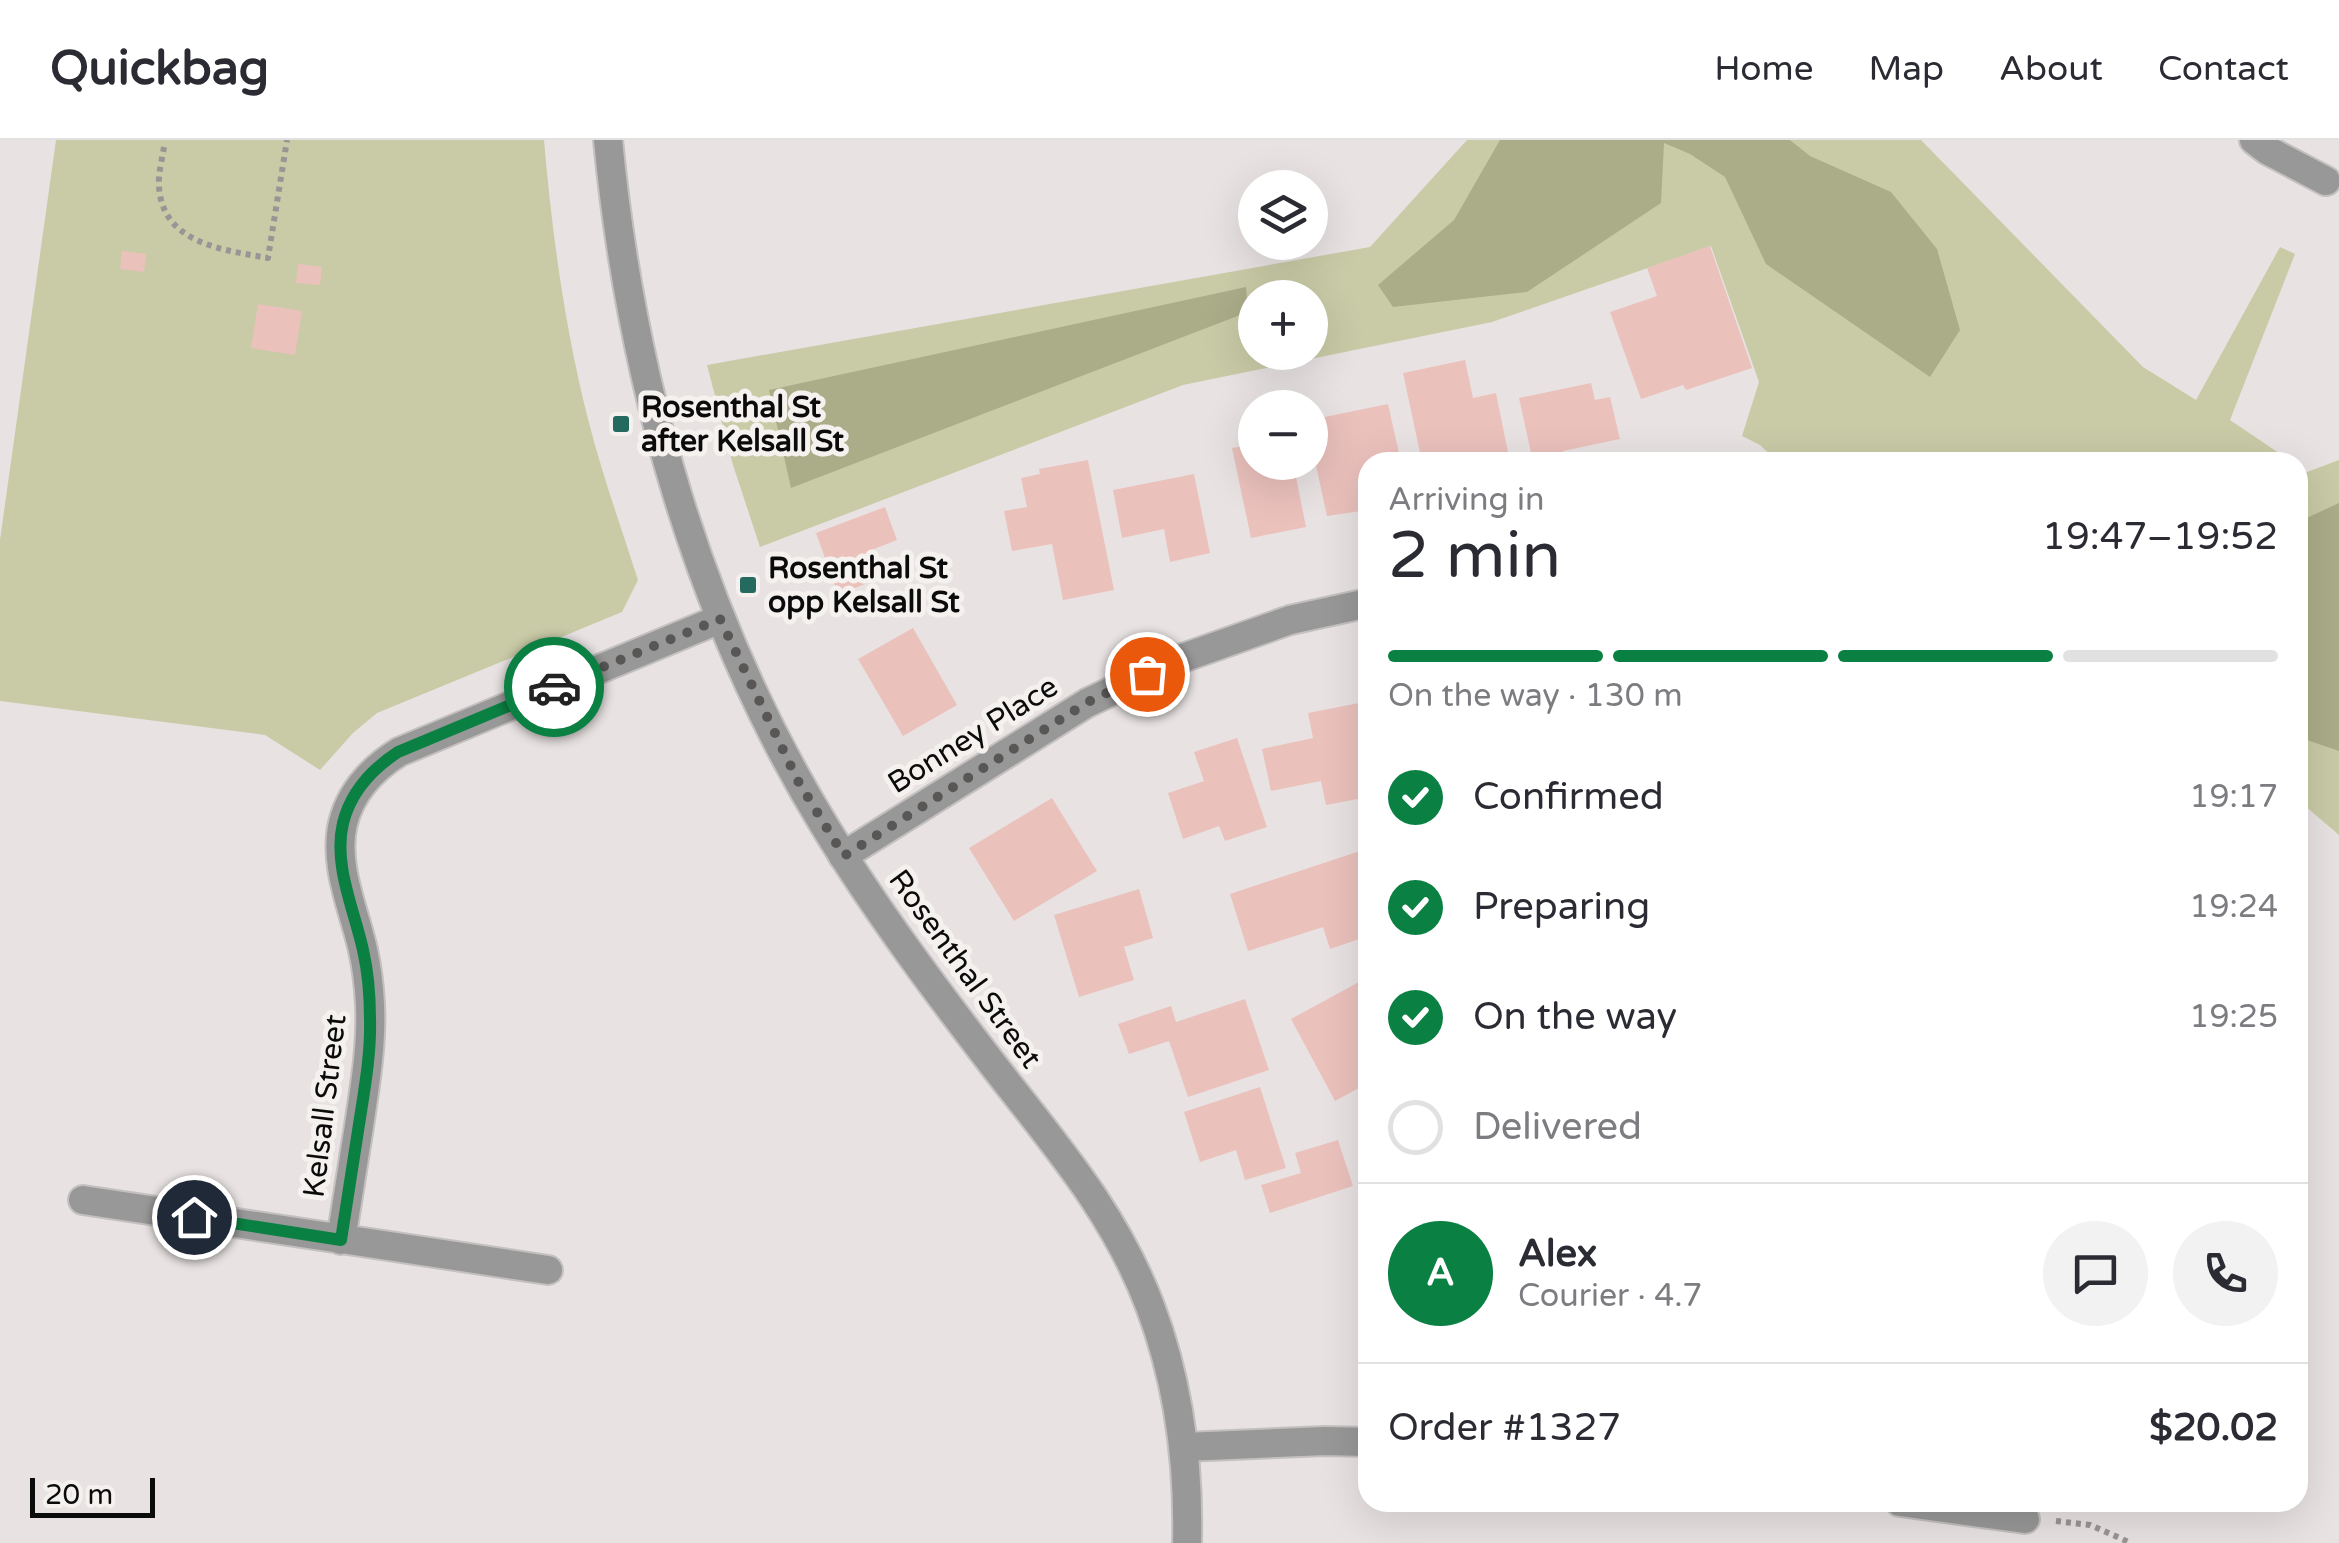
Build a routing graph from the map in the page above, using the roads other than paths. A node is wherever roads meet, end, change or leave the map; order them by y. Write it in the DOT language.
graph roads {
  1 [pos="608,140"];
  2 [pos="2254,140"];
  3 [pos="2326,181"];
  4 [pos="1358,604"];
  5 [pos="720,619"];
  6 [pos="844,856"];
  7 [pos="84,1200"];
  8 [pos="341,1240"];
  9 [pos="548,1270"];
  10 [pos="1358,1442"];
  11 [pos="1185,1447"];
  12 [pos="1978,1512"];
  13 [pos="2025,1518"];
  14 [pos="1187,1543"];
  1 -- 5 [label="street, Rosenthal Street"];
  2 -- 3 [label="street"];
  4 -- 6 [label="street, Bonney Place"];
  5 -- 6 [label="street, Rosenthal Street"];
  5 -- 8 [label="street, Kelsall Street"];
  6 -- 11 [label="street, Rosenthal Street"];
  7 -- 8 [label="street"];
  8 -- 9 [label="street"];
  10 -- 11 [label="street"];
  11 -- 14 [label="street, Rosenthal Street"];
  12 -- 13 [label="street"];
}
